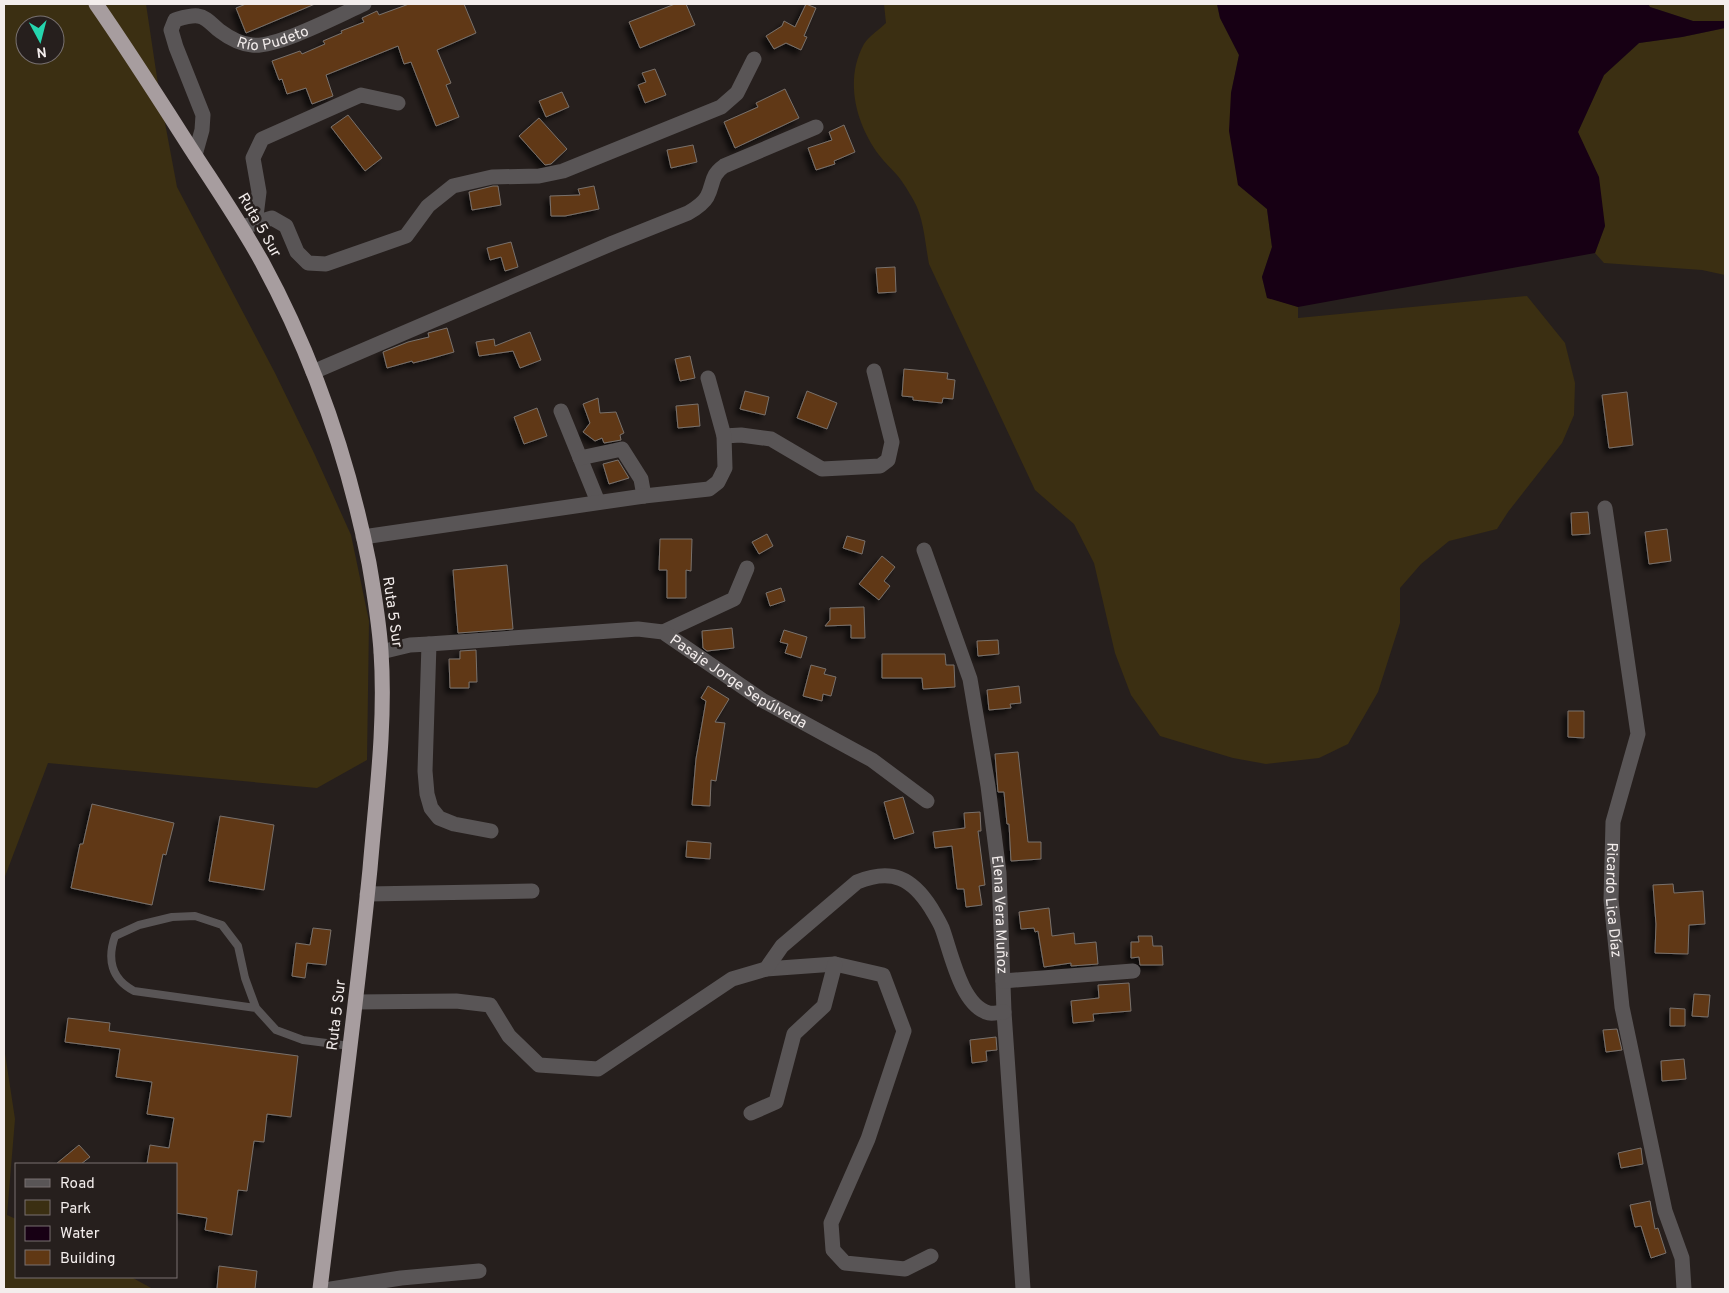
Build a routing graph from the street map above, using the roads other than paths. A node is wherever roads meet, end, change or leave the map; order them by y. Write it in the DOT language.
graph roads {
  1 [pos="96,4"];
  2 [pos="364,4"];
  3 [pos="754,59"];
  4 [pos="398,103"];
  5 [pos="816,127"];
  6 [pos="195,155"];
  7 [pos="248,225"];
  8 [pos="874,371"];
  9 [pos="313,372"];
  10 [pos="708,378"];
  11 [pos="561,411"];
  12 [pos="724,436"];
  13 [pos="580,458"];
  14 [pos="644,496"];
  15 [pos="598,502"];
  16 [pos="1605,508"];
  17 [pos="364,537"];
  18 [pos="924,550"];
  19 [pos="747,568"];
  20 [pos="664,632"];
  21 [pos="429,644"];
  22 [pos="382,652"];
  23 [pos="927,802"];
  24 [pos="491,831"];
  25 [pos="532,891"];
  26 [pos="367,894"];
  27 [pos="835,964"];
  28 [pos="766,969"];
  29 [pos="1133,971"];
  30 [pos="1004,981"];
  31 [pos="356,1002"];
  32 [pos="256,1008"];
  33 [pos="1004,1012"];
  34 [pos="350,1046"];
  35 [pos="751,1113"];
  36 [pos="931,1256"];
  37 [pos="479,1271"];
  38 [pos="320,1289"];
  39 [pos="331,1289"];
  40 [pos="1023,1289"];
  41 [pos="1684,1289"];
  1 -- 6 [label="highway, Ruta 5 Sur"];
  2 -- 6 [label="street, Río Pudeto"];
  3 -- 7 [label="street"];
  4 -- 7 [label="street"];
  5 -- 9 [label="street"];
  6 -- 7 [label="highway, Ruta 5 Sur"];
  7 -- 9 [label="highway, Ruta 5 Sur"];
  8 -- 12 [label="street"];
  9 -- 17 [label="highway, Ruta 5 Sur"];
  10 -- 12 [label="street"];
  11 -- 13 [label="street"];
  12 -- 14 [label="street"];
  13 -- 14 [label="street"];
  13 -- 15 [label="street"];
  14 -- 15 [label="street"];
  15 -- 17 [label="street"];
  16 -- 41 [label="street, Ricardo Lica Díaz"];
  17 -- 22 [label="highway, Ruta 5 Sur"];
  18 -- 30 [label="street, Elena Vera Muñoz"];
  19 -- 20 [label="street"];
  20 -- 21 [label="street, Pasaje Jorge Sepúlveda"];
  20 -- 23 [label="street, Pasaje Jorge Sepúlveda"];
  21 -- 22 [label="street, Pasaje Jorge Sepúlveda"];
  21 -- 24 [label="street"];
  22 -- 26 [label="highway, Ruta 5 Sur"];
  25 -- 26 [label="street"];
  26 -- 31 [label="highway, Ruta 5 Sur"];
  27 -- 28 [label="street"];
  27 -- 35 [label="street"];
  27 -- 36 [label="street"];
  28 -- 31 [label="street"];
  28 -- 33 [label="street"];
  29 -- 30 [label="street"];
  30 -- 33 [label="street, Elena Vera Muñoz"];
  31 -- 34 [label="highway, Ruta 5 Sur"];
  32 -- 32 [label="lane"];
  32 -- 34 [label="lane"];
  33 -- 40 [label="street, Elena Vera Muñoz"];
  34 -- 38 [label="highway, Ruta 5 Sur"];
  37 -- 39 [label="street"];
}
